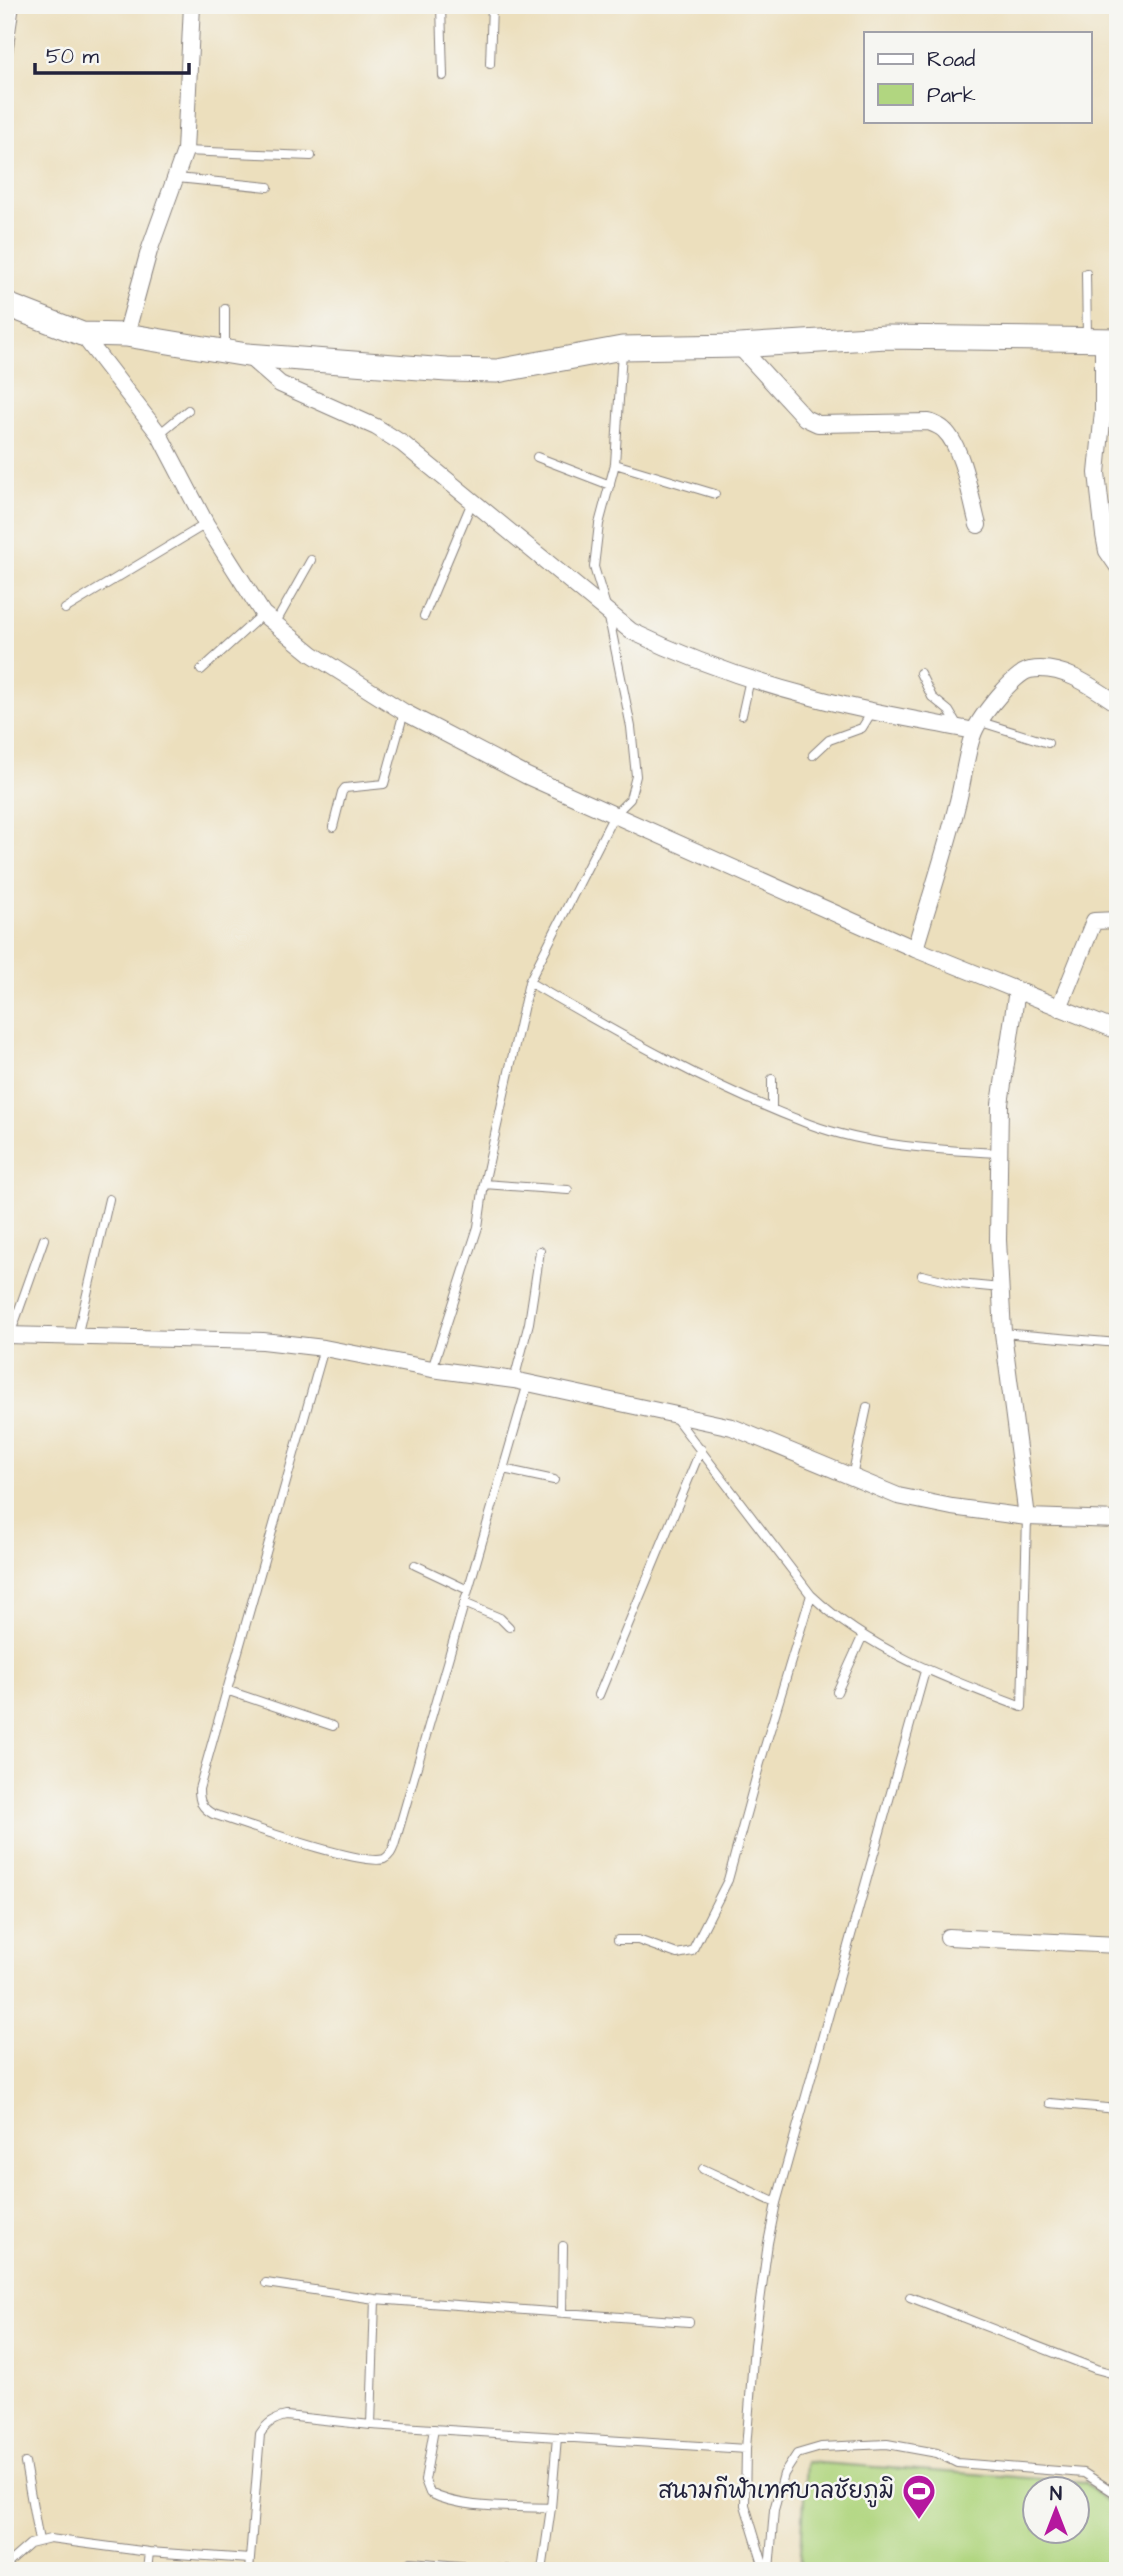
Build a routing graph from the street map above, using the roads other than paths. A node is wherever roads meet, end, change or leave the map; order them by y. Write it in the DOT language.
graph roads {
  1 [pos="15,5"];
  2 [pos="192,5"];
  3 [pos="441,5"];
  4 [pos="492,5"];
  5 [pos="490,64"];
  6 [pos="5,72"];
  7 [pos="443,76"];
  8 [pos="186,151"];
  9 [pos="311,156"];
  10 [pos="177,178"];
  11 [pos="268,187"];
  12 [pos="1086,273"];
  13 [pos="5,304"];
  14 [pos="225,309"];
  15 [pos="82,334"];
  16 [pos="126,335"];
  17 [pos="1102,340"];
  18 [pos="739,346"];
  19 [pos="622,348"];
  20 [pos="236,354"];
  21 [pos="188,410"];
  22 [pos="159,435"];
  23 [pos="537,457"];
  24 [pos="615,464"];
  25 [pos="610,485"];
  26 [pos="715,494"];
  27 [pos="472,502"];
  28 [pos="206,524"];
  29 [pos="978,525"];
  30 [pos="311,560"];
  31 [pos="1118,567"];
  32 [pos="65,609"];
  33 [pos="608,614"];
  34 [pos="424,616"];
  35 [pos="269,619"];
  36 [pos="201,670"];
  37 [pos="919,673"];
  38 [pos="750,679"];
  39 [pos="1118,704"];
  40 [pos="873,710"];
  41 [pos="404,712"];
  42 [pos="742,715"];
  43 [pos="971,727"];
  44 [pos="1048,743"];
  45 [pos="813,755"];
  46 [pos="614,815"];
  47 [pos="333,827"];
  48 [pos="1118,920"];
  49 [pos="915,949"];
  50 [pos="529,982"];
  51 [pos="1017,990"];
  52 [pos="1059,1008"];
  53 [pos="1118,1031"];
  54 [pos="772,1079"];
  55 [pos="772,1108"];
  56 [pos="999,1153"];
  57 [pos="484,1184"];
  58 [pos="568,1190"];
  59 [pos="109,1199"];
  60 [pos="44,1239"];
  61 [pos="540,1251"];
  62 [pos="922,1275"];
  63 [pos="1001,1288"];
  64 [pos="1003,1334"];
  65 [pos="8,1335"];
  66 [pos="77,1337"];
  67 [pos="1118,1343"];
  68 [pos="324,1349"];
  69 [pos="432,1369"];
  70 [pos="521,1382"];
  71 [pos="867,1407"];
  72 [pos="671,1412"];
  73 [pos="701,1449"];
  74 [pos="503,1469"];
  75 [pos="852,1477"];
  76 [pos="554,1480"];
  77 [pos="1027,1517"];
  78 [pos="1118,1520"];
  79 [pos="415,1565"];
  80 [pos="468,1590"];
  81 [pos="811,1595"];
  82 [pos="464,1603"];
  83 [pos="509,1627"];
  84 [pos="863,1635"];
  85 [pos="925,1671"];
  86 [pos="226,1690"];
  87 [pos="837,1692"];
  88 [pos="599,1695"];
  89 [pos="333,1726"];
  90 [pos="948,1937"];
  91 [pos="618,1940"];
  92 [pos="1118,1945"];
  93 [pos="1051,2103"];
  94 [pos="1118,2109"];
  95 [pos="703,2169"];
  96 [pos="776,2203"];
  97 [pos="563,2246"];
  98 [pos="266,2283"];
  99 [pos="910,2297"];
  100 [pos="375,2299"];
  101 [pos="562,2313"];
  102 [pos="689,2322"];
  103 [pos="1118,2375"];
  104 [pos="371,2425"];
  105 [pos="434,2429"];
  106 [pos="557,2437"];
  107 [pos="746,2449"];
  108 [pos="25,2463"];
  109 [pos="1118,2495"];
  110 [pos="551,2508"];
  111 [pos="39,2541"];
  112 [pos="149,2552"];
  113 [pos="250,2559"];
  114 [pos="410,2562"];
  115 [pos="5,2566"];
  116 [pos="147,2571"];
  117 [pos="249,2571"];
  118 [pos="523,2571"];
  119 [pos="542,2571"];
  120 [pos="767,2571"];
  1 -- 6 [label="lane"];
  2 -- 8 [label="street"];
  3 -- 7 [label="lane"];
  4 -- 5 [label="lane"];
  8 -- 9 [label="lane"];
  8 -- 10 [label="street"];
  10 -- 11 [label="lane"];
  10 -- 16 [label="street"];
  12 -- 17 [label="lane"];
  13 -- 15 [label="street"];
  14 -- 20 [label="lane"];
  15 -- 16 [label="street"];
  15 -- 22 [label="street"];
  16 -- 20 [label="street"];
  17 -- 18 [label="street"];
  17 -- 31 [label="street"];
  18 -- 19 [label="street"];
  18 -- 29 [label="street"];
  19 -- 20 [label="street"];
  19 -- 24 [label="lane"];
  20 -- 27 [label="street"];
  21 -- 22 [label="lane"];
  22 -- 28 [label="street"];
  23 -- 25 [label="lane"];
  24 -- 25 [label="lane"];
  24 -- 26 [label="lane"];
  25 -- 33 [label="lane"];
  27 -- 33 [label="street"];
  27 -- 34 [label="lane"];
  28 -- 32 [label="lane"];
  28 -- 35 [label="street"];
  30 -- 35 [label="lane"];
  33 -- 38 [label="street"];
  33 -- 46 [label="lane"];
  35 -- 36 [label="lane"];
  35 -- 41 [label="street"];
  37 -- 43 [label="lane"];
  38 -- 40 [label="street"];
  38 -- 42 [label="lane"];
  39 -- 43 [label="street"];
  40 -- 43 [label="street"];
  40 -- 45 [label="lane"];
  41 -- 46 [label="street"];
  41 -- 47 [label="lane"];
  43 -- 44 [label="lane"];
  43 -- 49 [label="street"];
  46 -- 49 [label="street"];
  46 -- 50 [label="lane"];
  48 -- 52 [label="street"];
  49 -- 51 [label="street"];
  50 -- 55 [label="lane"];
  50 -- 57 [label="lane"];
  51 -- 52 [label="street"];
  51 -- 56 [label="street"];
  52 -- 53 [label="street"];
  54 -- 55 [label="lane"];
  55 -- 56 [label="lane"];
  56 -- 63 [label="street"];
  57 -- 58 [label="lane"];
  57 -- 69 [label="lane"];
  59 -- 66 [label="lane"];
  60 -- 65 [label="lane"];
  61 -- 70 [label="lane"];
  62 -- 63 [label="lane"];
  63 -- 64 [label="street"];
  64 -- 67 [label="lane"];
  64 -- 77 [label="street"];
  65 -- 66 [label="street"];
  66 -- 68 [label="street"];
  68 -- 69 [label="street"];
  68 -- 86 [label="lane"];
  69 -- 70 [label="street"];
  70 -- 72 [label="street"];
  70 -- 74 [label="lane"];
  71 -- 75 [label="lane"];
  72 -- 73 [label="lane"];
  72 -- 75 [label="street"];
  73 -- 81 [label="lane"];
  73 -- 88 [label="lane"];
  74 -- 76 [label="lane"];
  74 -- 80 [label="lane"];
  75 -- 77 [label="street"];
  77 -- 78 [label="street"];
  77 -- 85 [label="lane"];
  79 -- 80 [label="lane"];
  80 -- 82 [label="lane"];
  81 -- 84 [label="lane"];
  81 -- 91 [label="lane"];
  82 -- 83 [label="lane"];
  82 -- 86 [label="lane"];
  84 -- 85 [label="lane"];
  84 -- 87 [label="lane"];
  85 -- 96 [label="lane"];
  86 -- 89 [label="lane"];
  90 -- 92 [label="street"];
  93 -- 94 [label="lane"];
  95 -- 96 [label="lane"];
  96 -- 107 [label="lane"];
  97 -- 101 [label="lane"];
  98 -- 100 [label="lane"];
  99 -- 103 [label="lane"];
  100 -- 101 [label="lane"];
  100 -- 104 [label="lane"];
  101 -- 102 [label="lane"];
  104 -- 105 [label="lane"];
  104 -- 113 [label="lane"];
  105 -- 106 [label="lane"];
  105 -- 110 [label="lane"];
  106 -- 107 [label="lane"];
  106 -- 110 [label="lane"];
  107 -- 120 [label="lane"];
  108 -- 111 [label="lane"];
  109 -- 120 [label="lane"];
  110 -- 119 [label="lane"];
  111 -- 112 [label="lane"];
  111 -- 115 [label="lane"];
  112 -- 113 [label="lane"];
  112 -- 116 [label="lane"];
  113 -- 117 [label="lane"];
  114 -- 118 [label="lane"];
}
